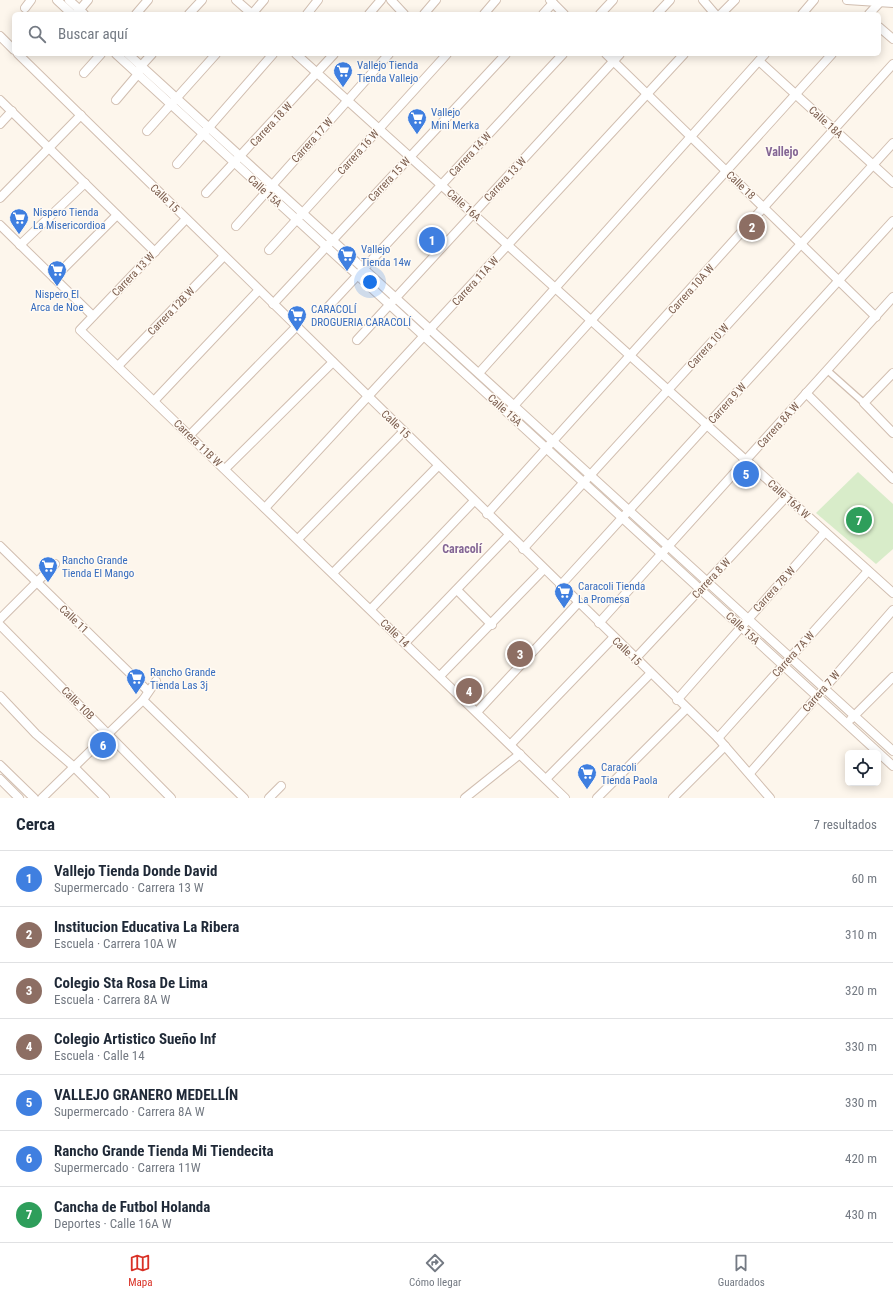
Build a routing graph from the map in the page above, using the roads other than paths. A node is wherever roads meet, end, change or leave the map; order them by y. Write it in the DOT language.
graph roads {
  1 [pos="31,0"];
  2 [pos="57,0"];
  3 [pos="68,0"];
  4 [pos="88,0"];
  5 [pos="148,0"];
  6 [pos="202,0"];
  7 [pos="236,0"];
  8 [pos="264,0"];
  9 [pos="318,0"];
  10 [pos="381,0"];
  11 [pos="391,0"];
  12 [pos="436,0"];
  13 [pos="496,0"];
  14 [pos="613,0"];
  15 [pos="670,0"];
  16 [pos="703,0"];
  17 [pos="734,0"];
  18 [pos="814,0"];
  19 [pos="847,0"];
  20 [pos="881,1"];
  21 [pos="552,2"];
  22 [pos="893,3"];
  23 [pos="25,8"];
  24 [pos="76,12"];
  25 [pos="77,12"];
  26 [pos="79,12"];
  27 [pos="138,12"];
  28 [pos="191,12"];
  29 [pos="250,12"];
  30 [pos="254,12"];
  31 [pos="309,12"];
  32 [pos="371,12"];
  33 [pos="402,12"];
  34 [pos="426,12"];
  35 [pos="486,12"];
  36 [pos="544,12"];
  37 [pos="562,12"];
  38 [pos="602,12"];
  39 [pos="659,12"];
  40 [pos="714,12"];
  41 [pos="723,12"];
  42 [pos="804,12"];
  43 [pos="871,12"];
  44 [pos="881,29"];
  45 [pos="0,36"];
  46 [pos="893,39"];
  47 [pos="12,48"];
  48 [pos="20,56"];
  49 [pos="99,56"];
  50 [pos="118,56"];
  51 [pos="130,56"];
  52 [pos="150,56"];
  53 [pos="214,56"];
  54 [pos="271,56"];
  55 [pos="298,56"];
  56 [pos="332,56"];
  57 [pos="387,56"];
  58 [pos="445,56"];
  59 [pos="504,56"];
  60 [pos="561,56"];
  61 [pos="608,56"];
  62 [pos="618,56"];
  63 [pos="682,56"];
  64 [pos="763,56"];
  65 [pos="830,56"];
  66 [pos="759,61"];
  67 [pos="613,62"];
  68 [pos="893,64"];
  69 [pos="141,66"];
  70 [pos="84,73"];
  71 [pos="317,73"];
  72 [pos="138,74"];
  73 [pos="647,94"];
  74 [pos="796,94"];
  75 [pos="0,100"];
  76 [pos="116,100"];
  77 [pos="347,100"];
  78 [pos="173,101"];
  79 [pos="12,111"];
  80 [pos="81,115"];
  81 [pos="0,124"];
  82 [pos="379,129"];
  83 [pos="834,129"];
  84 [pos="206,130"];
  85 [pos="146,131"];
  86 [pos="691,137"];
  87 [pos="893,143"];
  88 [pos="49,147"];
  89 [pos="410,157"];
  90 [pos="237,159"];
  91 [pos="177,164"];
  92 [pos="873,165"];
  93 [pos="725,170"];
  94 [pos="85,183"];
  95 [pos="893,183"];
  96 [pos="272,185"];
  97 [pos="441,185"];
  98 [pos="266,192"];
  99 [pos="206,193"];
  100 [pos="0,198"];
  101 [pos="764,207"];
  102 [pos="303,213"];
  103 [pos="473,214"];
  104 [pos="117,215"];
  105 [pos="186,219"];
  106 [pos="297,220"];
  107 [pos="893,221"];
  108 [pos="0,225"];
  109 [pos="236,226"];
  110 [pos="332,240"];
  111 [pos="801,244"];
  112 [pos="20,245"];
  113 [pos="508,245"];
  114 [pos="326,247"];
  115 [pos="269,250"];
  116 [pos="155,252"];
  117 [pos="224,256"];
  118 [pos="364,269"];
  119 [pos="358,275"];
  120 [pos="54,278"];
  121 [pos="839,281"];
  122 [pos="556,289"];
  123 [pos="259,290"];
  124 [pos="893,297"];
  125 [pos="396,298"];
  126 [pos="273,304"];
  127 [pos="390,305"];
  128 [pos="328,307"];
  129 [pos="93,316"];
  130 [pos="876,316"];
  131 [pos="590,320"];
  132 [pos="296,327"];
  133 [pos="430,329"];
  134 [pos="80,330"];
  135 [pos="424,336"];
  136 [pos="357,340"];
  137 [pos="631,356"];
  138 [pos="333,362"];
  139 [pos="118,366"];
  140 [pos="471,366"];
  141 [pos="827,370"];
  142 [pos="465,373"];
  143 [pos="479,373"];
  144 [pos="893,373"];
  145 [pos="668,390"];
  146 [pos="806,393"];
  147 [pos="368,397"];
  148 [pos="154,401"];
  149 [pos="864,403"];
  150 [pos="514,406"];
  151 [pos="508,412"];
  152 [pos="707,425"];
  153 [pos="403,432"];
  154 [pos="893,432"];
  155 [pos="190,435"];
  156 [pos="553,441"];
  157 [pos="546,448"];
  158 [pos="746,460"];
  159 [pos="438,466"];
  160 [pos="225,469"];
  161 [pos="591,475"];
  162 [pos="893,479"];
  163 [pos="584,482"];
  164 [pos="786,497"];
  165 [pos="474,501"];
  166 [pos="265,508"];
  167 [pos="629,510"];
  168 [pos="487,514"];
  169 [pos="623,518"];
  170 [pos="825,532"];
  171 [pos="509,535"];
  172 [pos="298,540"];
  173 [pos="0,546"];
  174 [pos="669,546"];
  175 [pos="523,549"];
  176 [pos="662,554"];
  177 [pos="54,564"];
  178 [pos="544,569"];
  179 [pos="868,571"];
  180 [pos="333,573"];
  181 [pos="708,582"];
  182 [pos="37,583"];
  183 [pos="560,586"];
  184 [pos="700,589"];
  185 [pos="456,590"];
  186 [pos="893,593"];
  187 [pos="578,603"];
  188 [pos="370,609"];
  189 [pos="893,610"];
  190 [pos="748,618"];
  191 [pos="0,619"];
  192 [pos="599,623"];
  193 [pos="0,625"];
  194 [pos="492,625"];
  195 [pos="741,626"];
  196 [pos="613,638"];
  197 [pos="406,643"];
  198 [pos="790,657"];
  199 [pos="635,659"];
  200 [pos="783,665"];
  201 [pos="650,674"];
  202 [pos="440,676"];
  203 [pos="893,677"];
  204 [pos="156,681"];
  205 [pos="824,687"];
  206 [pos="148,690"];
  207 [pos="817,695"];
  208 [pos="0,696"];
  209 [pos="143,700"];
  210 [pos="677,700"];
  211 [pos="686,709"];
  212 [pos="477,712"];
  213 [pos="854,716"];
  214 [pos="847,724"];
  215 [pos="108,733"];
  216 [pos="718,738"];
  217 [pos="511,744"];
  218 [pos="725,746"];
  219 [pos="893,751"];
  220 [pos="520,754"];
  221 [pos="0,765"];
  222 [pos="73,766"];
  223 [pos="893,766"];
  224 [pos="750,773"];
  225 [pos="0,779"];
  226 [pos="546,779"];
  227 [pos="282,786"];
  228 [pos="19,798"];
  229 [pos="34,798"];
  230 [pos="42,798"];
  231 [pos="104,798"];
  232 [pos="171,798"];
  233 [pos="244,798"];
  234 [pos="269,798"];
  235 [pos="464,798"];
  236 [pos="565,798"];
  237 [pos="597,798"];
  238 [pos="673,798"];
  239 [pos="770,798"];
  1 -- 23 [label="street"];
  2 -- 24 [label="street"];
  3 -- 25 [label="street"];
  4 -- 26 [label="street"];
  5 -- 27 [label="street"];
  6 -- 28 [label="street"];
  7 -- 29 [label="street"];
  8 -- 30 [label="street"];
  9 -- 31 [label="street"];
  10 -- 32 [label="street"];
  11 -- 33 [label="street"];
  12 -- 34 [label="street"];
  13 -- 35 [label="street"];
  14 -- 38 [label="street"];
  15 -- 39 [label="street"];
  16 -- 40 [label="street"];
  17 -- 41 [label="street"];
  18 -- 42 [label="street"];
  19 -- 20 [label="street"];
  20 -- 22 [label="street"];
  20 -- 43 [label="street"];
  21 -- 36 [label="street"];
  21 -- 37 [label="street"];
  44 -- 46 [label="street"];
  45 -- 47 [label="street"];
  48 -- 80 [label="street, Calle 15"];
  49 -- 70 [label="street"];
  50 -- 72 [label="street, Calle 15A"];
  51 -- 69 [label="street, Calle 15A"];
  52 -- 69 [label="street"];
  53 -- 78 [label="street"];
  54 -- 84 [label="street"];
  55 -- 71 [label="street, Calle 16A"];
  56 -- 71 [label="street, Carrera 18 W"];
  57 -- 77 [label="street, Carrera 17 W"];
  58 -- 82 [label="street, Carrera 16 W"];
  59 -- 89 [label="street, Carrera 15 W"];
  60 -- 97 [label="street, Carrera 14 W"];
  61 -- 67 [label="street, Calle 18"];
  62 -- 67 [label="street, Carrera 13 W"];
  63 -- 73 [label="street, Carrera 11A W"];
  64 -- 66 [label="street"];
  65 -- 74 [label="street"];
  66 -- 74 [label="street, Calle 18A"];
  66 -- 86 [label="street"];
  67 -- 73 [label="street, Calle 18"];
  67 -- 103 [label="street, Carrera 13 W"];
  68 -- 83 [label="street, Carrera 10A W"];
  69 -- 72 [label="street"];
  69 -- 78 [label="street, Calle 15A"];
  71 -- 77 [label="street, Calle 16A"];
  71 -- 90 [label="street, Carrera 18 W"];
  72 -- 76 [label="street"];
  72 -- 78 [label="street, Calle 15A"];
  73 -- 86 [label="street, Calle 18"];
  73 -- 113 [label="street, Carrera 11A W"];
  74 -- 83 [label="street, Calle 18A"];
  74 -- 93 [label="street"];
  75 -- 79 [label="street"];
  77 -- 82 [label="street, Calle 16A"];
  77 -- 96 [label="street, Carrera 17 W"];
  78 -- 84 [label="street, Calle 15A"];
  78 -- 85 [label="street"];
  79 -- 81 [label="street"];
  79 -- 88 [label="street"];
  80 -- 88 [label="street"];
  80 -- 105 [label="street, Calle 15"];
  82 -- 89 [label="street, Calle 16A"];
  82 -- 102 [label="street, Carrera 16 W"];
  83 -- 92 [label="street, Calle 18A"];
  83 -- 101 [label="street, Carrera 10A W"];
  84 -- 90 [label="street, Calle 15A"];
  84 -- 91 [label="street"];
  86 -- 93 [label="street, Calle 18"];
  86 -- 122 [label="street"];
  87 -- 92 [label="street, Carrera 10 W"];
  88 -- 94 [label="street"];
  88 -- 100 [label="street"];
  89 -- 97 [label="street, Calle 16A"];
  89 -- 110 [label="street, Carrera 15 W"];
  90 -- 96 [label="street, Calle 15A"];
  90 -- 98 [label="street, Calle 15A"];
  90 -- 99 [label="street, Carrera 18 W"];
  92 -- 95 [label="street, Calle 18A"];
  92 -- 111 [label="street, Carrera 10 W"];
  93 -- 101 [label="street, Calle 18"];
  93 -- 131 [label="street"];
  94 -- 104 [label="street"];
  94 -- 112 [label="street"];
  96 -- 98 [label="street, Carrera 17 W"];
  96 -- 102 [label="street, Calle 15A"];
  97 -- 103 [label="street, Calle 16A"];
  97 -- 118 [label="street, Carrera 14 W"];
  98 -- 106 [label="street, Calle 15A"];
  98 -- 109 [label="street, Carrera 17 W"];
  101 -- 111 [label="street, Calle 18"];
  101 -- 137 [label="street, Carrera 10A W"];
  102 -- 106 [label="street, Carrera 16 W"];
  102 -- 110 [label="street, Calle 15A"];
  103 -- 113 [label="street, Calle 16A"];
  103 -- 125 [label="street, Carrera 13 W"];
  104 -- 116 [label="street"];
  104 -- 120 [label="street"];
  105 -- 116 [label="street, Carrera 13 W"];
  105 -- 117 [label="street, Calle 15"];
  106 -- 114 [label="street, Calle 15A"];
  106 -- 115 [label="street, Carrera 16 W"];
  107 -- 121 [label="street, Carrera 9 W"];
  108 -- 112 [label="street"];
  110 -- 114 [label="street, Carrera 15 W"];
  110 -- 118 [label="street, Calle 15A"];
  111 -- 121 [label="street, Calle 18"];
  111 -- 145 [label="street, Carrera 10 W"];
  112 -- 120 [label="street"];
  113 -- 122 [label="street, Calle 16A"];
  113 -- 133 [label="street, Carrera 11A W"];
  114 -- 119 [label="street, Calle 15A"];
  114 -- 126 [label="street, Carrera 15 W"];
  116 -- 129 [label="street, Carrera 13 W"];
  117 -- 123 [label="street, Calle 15"];
  117 -- 139 [label="street, Carrera 12B W"];
  118 -- 119 [label="street, Carrera 14 W"];
  118 -- 125 [label="street, Calle 15A"];
  119 -- 127 [label="street, Calle 15A"];
  119 -- 128 [label="street, Carrera 14 W"];
  120 -- 129 [label="street"];
  121 -- 130 [label="street, Calle 18"];
  121 -- 152 [label="street, Carrera 9 W"];
  122 -- 131 [label="street, Calle 16A"];
  122 -- 143 [label="street"];
  123 -- 126 [label="street, Calle 15"];
  123 -- 148 [label="street"];
  124 -- 130 [label="street, Carrera 8A W"];
  125 -- 127 [label="street, Carrera 13 W"];
  125 -- 133 [label="street, Calle 15A"];
  126 -- 132 [label="street, Calle 15"];
  127 -- 135 [label="street, Calle 15A"];
  127 -- 136 [label="street, Carrera 13 W"];
  129 -- 134 [label="street, Carrera 13 W"];
  130 -- 141 [label="street, Carrera 8A W"];
  131 -- 137 [label="street, Calle 16A"];
  131 -- 150 [label="street"];
  132 -- 138 [label="street, Calle 15"];
  132 -- 155 [label="street"];
  133 -- 135 [label="street, Carrera 11A W"];
  133 -- 140 [label="street, Calle 15A"];
  134 -- 139 [label="street, Carrera 11B W"];
  135 -- 142 [label="street, Calle 15A"];
  135 -- 147 [label="street, Carrera 11A W"];
  137 -- 145 [label="street, Calle 16A W"];
  137 -- 156 [label="street, Carrera 10A W"];
  138 -- 147 [label="street, Calle 15"];
  138 -- 160 [label="street, Carrera 11B W"];
  139 -- 148 [label="street, Carrera 11B W"];
  140 -- 142 [label="street"];
  140 -- 143 [label="street, Calle 15A"];
  141 -- 146 [label="street, Carrera 8A W"];
  141 -- 149 [label="street"];
  142 -- 151 [label="street, Calle 15A"];
  143 -- 150 [label="street, Calle 15A"];
  144 -- 149 [label="street"];
  145 -- 152 [label="street, Calle 16A W"];
  145 -- 161 [label="street, Carrera 10 W"];
  146 -- 158 [label="street, Carrera 8A W"];
  146 -- 162 [label="street"];
  147 -- 153 [label="street, Calle 15"];
  147 -- 166 [label="street, Carrera 11A W"];
  148 -- 155 [label="street, Carrera 11B W"];
  149 -- 154 [label="street"];
  150 -- 151 [label="street"];
  150 -- 156 [label="street, Calle 15A"];
  151 -- 157 [label="street, Calle 15A"];
  152 -- 158 [label="street, Calle 16A W"];
  152 -- 167 [label="street, Carrera 9 W"];
  153 -- 159 [label="street, Calle 15"];
  153 -- 172 [label="street"];
  155 -- 160 [label="street, Carrera 11B W"];
  156 -- 157 [label="street, Carrera 10A W"];
  156 -- 161 [label="street, Calle 15A"];
  157 -- 163 [label="street, Calle 15A"];
  157 -- 168 [label="street, Carrera 10A W"];
  158 -- 164 [label="street, Calle 16A W"];
  158 -- 174 [label="street, Carrera 8A W"];
  159 -- 165 [label="street, Calle 15"];
  159 -- 180 [label="street"];
  160 -- 166 [label="street, Calle 14"];
  161 -- 163 [label="street, Carrera 10 W"];
  161 -- 167 [label="street, Calle 15A"];
  163 -- 169 [label="street, Calle 15A"];
  163 -- 175 [label="street, Carrera 10 W"];
  164 -- 170 [label="street, Calle 16A W"];
  164 -- 181 [label="street, Carrera 8 W"];
  165 -- 168 [label="street, Calle 15"];
  165 -- 188 [label="street"];
  166 -- 172 [label="street, Calle 14"];
  167 -- 169 [label="street, Carrera 9 W"];
  167 -- 174 [label="street, Calle 15A"];
  168 -- 171 [label="street, Calle 15"];
  169 -- 176 [label="street, Calle 15A"];
  169 -- 183 [label="street, Carrera 9 W"];
  170 -- 179 [label="street, Calle 16A W"];
  170 -- 190 [label="street, Carrera 7B W"];
  171 -- 175 [label="street, Calle 15"];
  171 -- 185 [label="street"];
  172 -- 180 [label="street, Calle 14"];
  173 -- 182 [label="street, Calle 11"];
  174 -- 176 [label="street, Carrera 8A W"];
  174 -- 181 [label="street, Calle 15A"];
  175 -- 178 [label="street, Calle 15"];
  176 -- 184 [label="street, Calle 15A"];
  176 -- 192 [label="street, Carrera 8A W"];
  177 -- 182 [label="street"];
  178 -- 183 [label="street, Calle 15"];
  178 -- 194 [label="street"];
  179 -- 186 [label="street, Calle 16A W"];
  179 -- 198 [label="street, Carrera 7A W"];
  180 -- 188 [label="street, Calle 14"];
  181 -- 184 [label="street, Carrera 8 W"];
  181 -- 190 [label="street, Calle 15A"];
  182 -- 191 [label="street"];
  182 -- 206 [label="street, Calle 11"];
  183 -- 187 [label="street, Calle 15"];
  184 -- 195 [label="street, Calle 15A"];
  184 -- 199 [label="street, Carrera 8 W"];
  185 -- 194 [label="street"];
  185 -- 197 [label="street"];
  187 -- 192 [label="street, Calle 15"];
  187 -- 212 [label="street"];
  188 -- 197 [label="street, Calle 14"];
  189 -- 205 [label="street, Carrera 7 W"];
  190 -- 195 [label="street, Carrera 7B W"];
  190 -- 198 [label="street, Calle 15A"];
  192 -- 196 [label="street, Calle 15"];
  193 -- 215 [label="street, Calle 10B"];
  194 -- 202 [label="street"];
  195 -- 200 [label="street, Calle 15A"];
  195 -- 210 [label="street, Carrera 7B W"];
  196 -- 199 [label="street, Calle 15"];
  196 -- 217 [label="street"];
  197 -- 202 [label="street, Calle 14"];
  198 -- 200 [label="street, Carrera 7A W"];
  198 -- 205 [label="street, Calle 15A"];
  199 -- 201 [label="street, Calle 15"];
  200 -- 207 [label="street, Calle 15A"];
  200 -- 216 [label="street, Carrera 7A W"];
  201 -- 210 [label="street, Calle 15"];
  201 -- 226 [label="street"];
  202 -- 212 [label="street, Calle 14"];
  203 -- 213 [label="street"];
  204 -- 206 [label="street"];
  205 -- 207 [label="street, Carrera 7 W"];
  205 -- 213 [label="street, Calle 15A"];
  206 -- 209 [label="street"];
  207 -- 214 [label="street, Calle 15A"];
  207 -- 224 [label="street, Carrera 7 W"];
  208 -- 222 [label="street"];
  209 -- 215 [label="street"];
  209 -- 233 [label="street"];
  210 -- 211 [label="street, Calle 15"];
  211 -- 216 [label="street, Calle 15"];
  211 -- 237 [label="street"];
  212 -- 217 [label="street, Calle 14"];
  213 -- 214 [label="street"];
  213 -- 219 [label="street, Calle 15A"];
  214 -- 223 [label="street, Calle 15A"];
  215 -- 222 [label="street"];
  215 -- 232 [label="street, Calle 10B"];
  216 -- 218 [label="street, Calle 15"];
  217 -- 220 [label="street, Calle 14"];
  218 -- 224 [label="street, Calle 15"];
  218 -- 238 [label="street"];
  220 -- 226 [label="street, Calle 14"];
  220 -- 235 [label="street"];
  221 -- 229 [label="street"];
  222 -- 230 [label="street"];
  222 -- 231 [label="street"];
  224 -- 239 [label="street, Calle 15"];
  225 -- 228 [label="street"];
  226 -- 236 [label="street, Calle 14"];
  227 -- 234 [label="street"];
}
